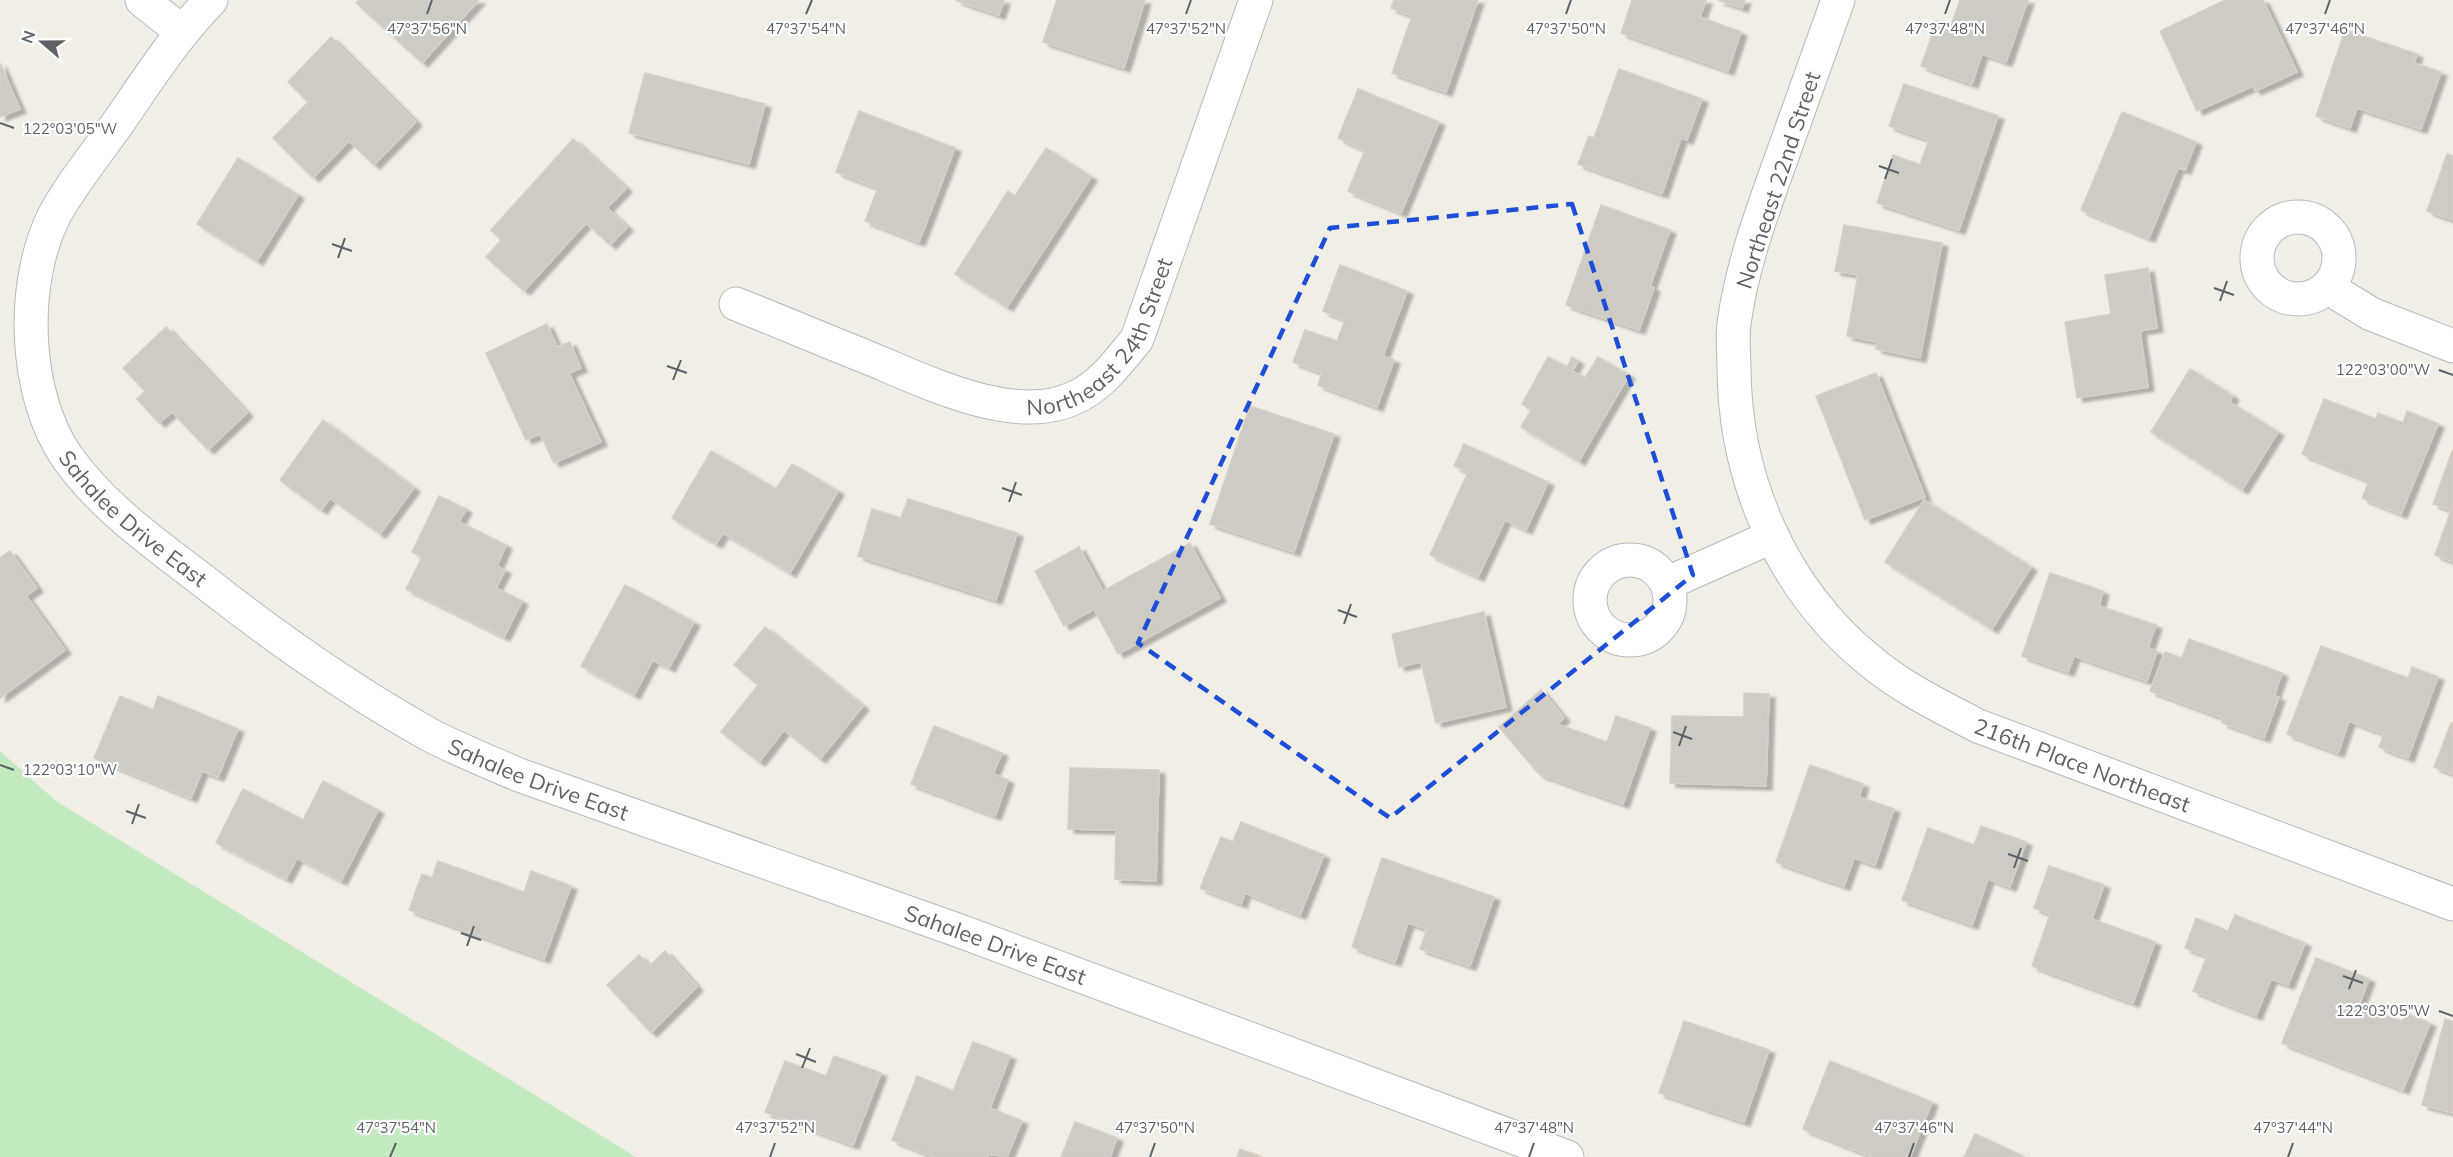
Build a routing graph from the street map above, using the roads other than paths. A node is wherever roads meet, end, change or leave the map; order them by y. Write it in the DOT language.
graph roads {
  1 [pos="142,0"];
  2 [pos="212,0"];
  3 [pos="1256,0"];
  4 [pos="1838,0"];
  5 [pos="181,31"];
  6 [pos="2327,287"];
  7 [pos="736,304"];
  8 [pos="2453,346"];
  9 [pos="1771,537"];
  10 [pos="1668,583"];
  11 [pos="2453,904"];
  12 [pos="1567,1157"];
  1 -- 5 [label="street"];
  2 -- 5 [label="street, Sahalee Drive East"];
  3 -- 7 [label="street, Northeast 24th Street"];
  4 -- 9 [label="street, Northeast 22nd Street"];
  5 -- 12 [label="street, Sahalee Drive East"];
  6 -- 8 [label="street"];
  9 -- 10 [label="street"];
  9 -- 11 [label="street, 216th Place Northeast"];
}
